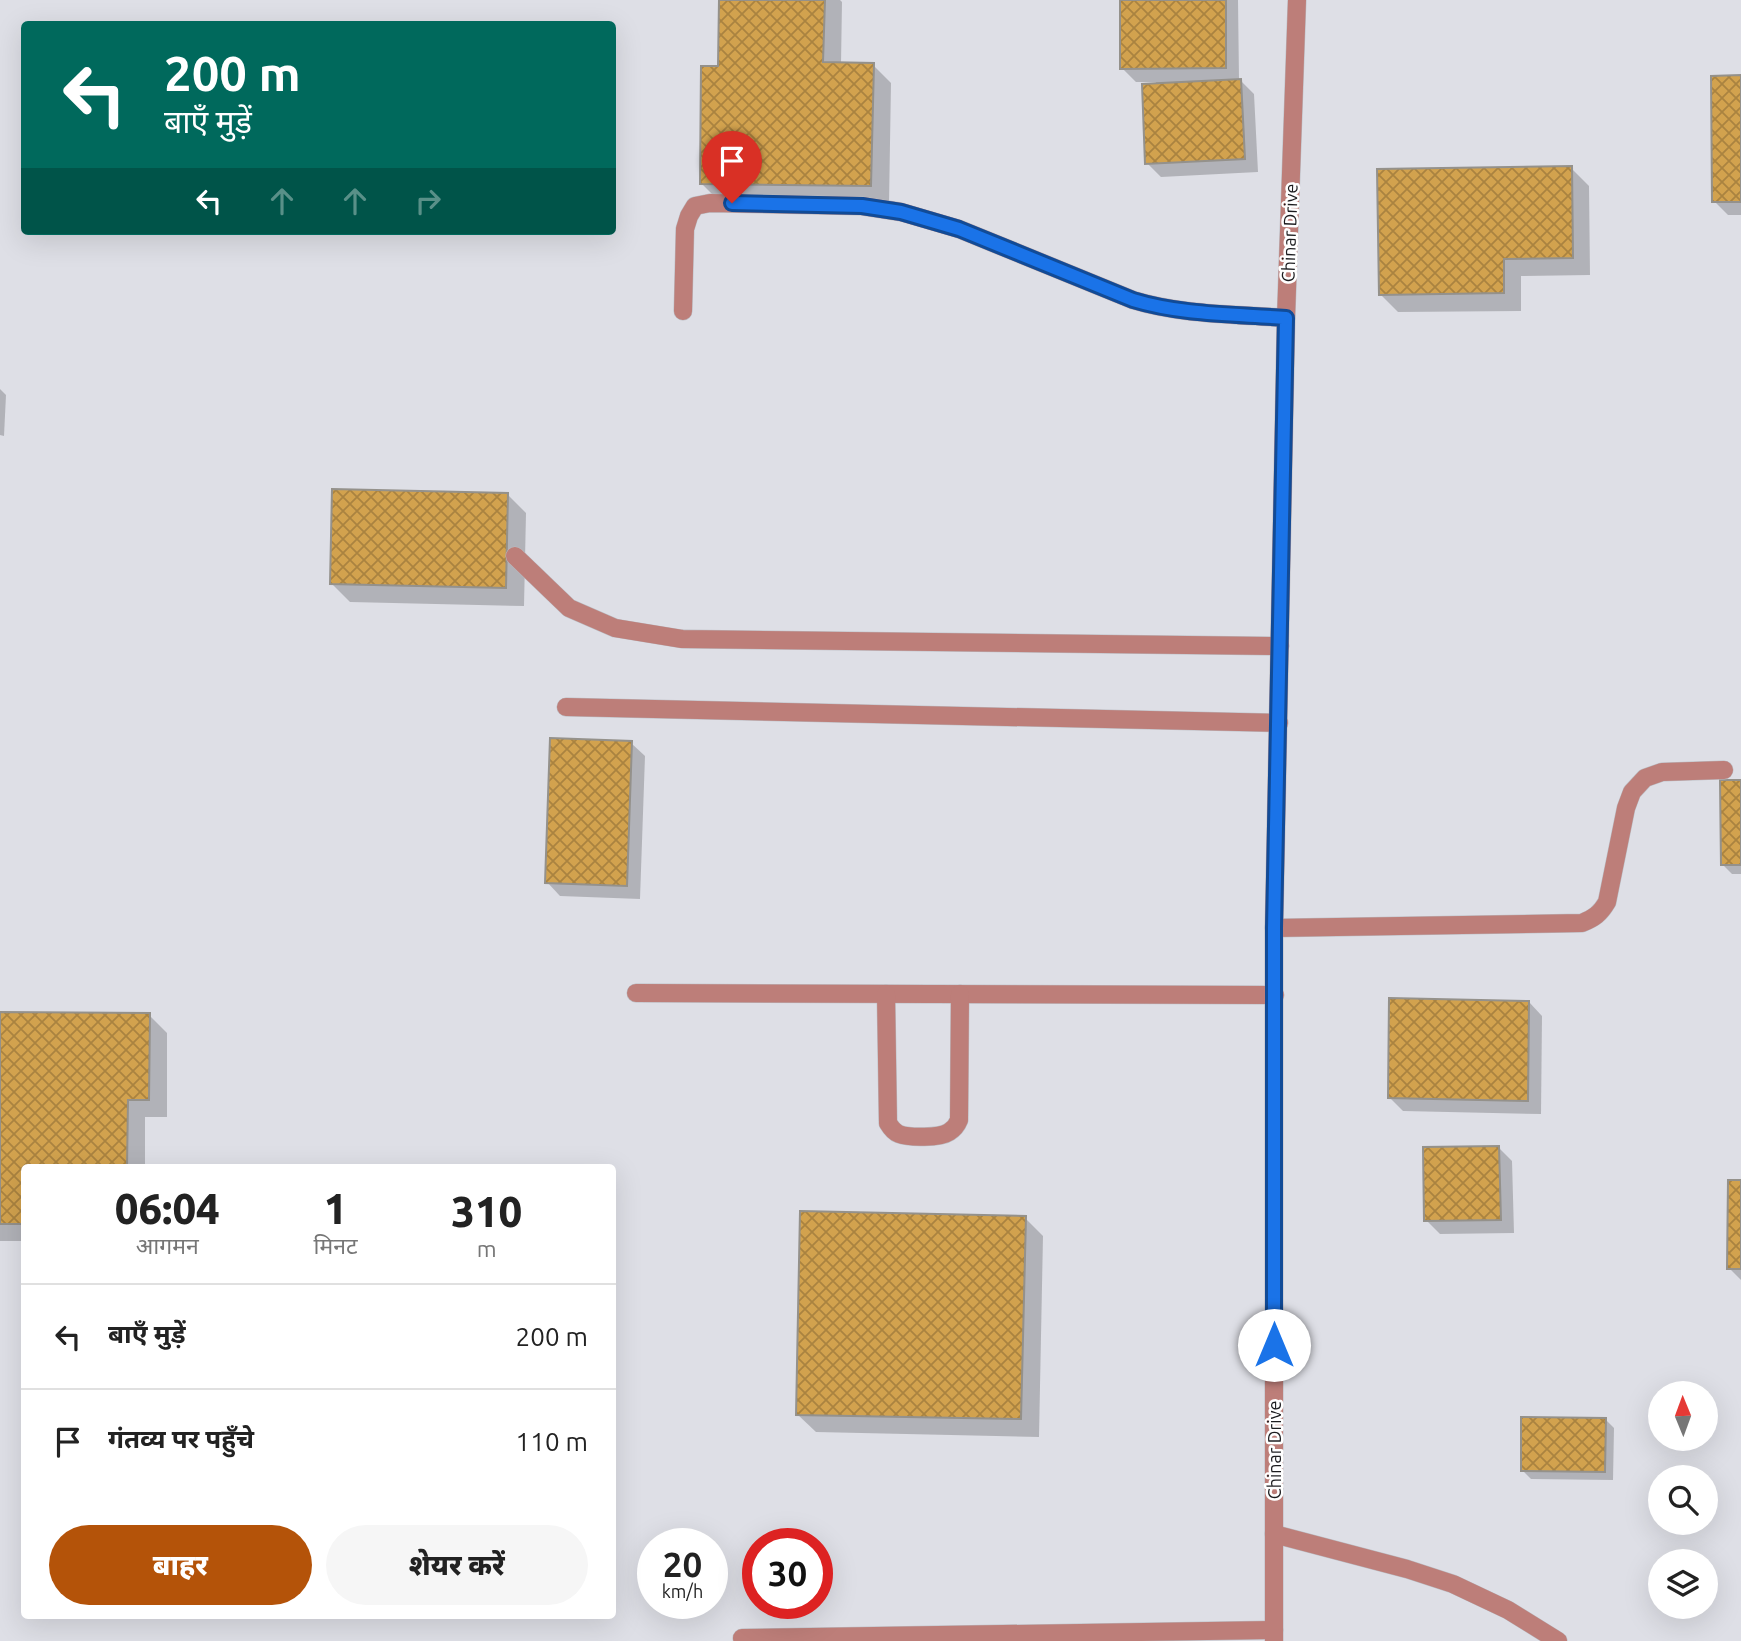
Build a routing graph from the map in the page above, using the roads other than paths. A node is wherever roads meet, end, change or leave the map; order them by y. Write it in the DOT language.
graph roads {
  1 [pos="1297,0"];
  2 [pos="683,311"];
  3 [pos="1286,318"];
  4 [pos="515,556"];
  5 [pos="1280,646"];
  6 [pos="566,707"];
  7 [pos="1279,723"];
  8 [pos="1724,770"];
  9 [pos="1274,928"];
  10 [pos="636,993"];
  11 [pos="886,994"];
  12 [pos="960,994"];
  13 [pos="1275,995"];
  14 [pos="1274,1534"];
  15 [pos="1274,1635"];
  16 [pos="742,1638"];
  17 [pos="1558,1641"];
  1 -- 3 [label="street, Chinar Drive"];
  2 -- 3 [label="street"];
  3 -- 5 [label="street, Chinar Drive"];
  4 -- 5 [label="street"];
  5 -- 7 [label="street, Chinar Drive"];
  6 -- 7 [label="street"];
  7 -- 9 [label="street, Chinar Drive"];
  8 -- 9 [label="street"];
  9 -- 13 [label="street, Chinar Drive"];
  10 -- 11 [label="street"];
  11 -- 12 [label="street"];
  11 -- 12 [label="street"];
  12 -- 13 [label="street"];
  13 -- 14 [label="street, Chinar Drive"];
  14 -- 15 [label="street, Chinar Drive"];
  14 -- 17 [label="street"];
  15 -- 16 [label="street"];
}
